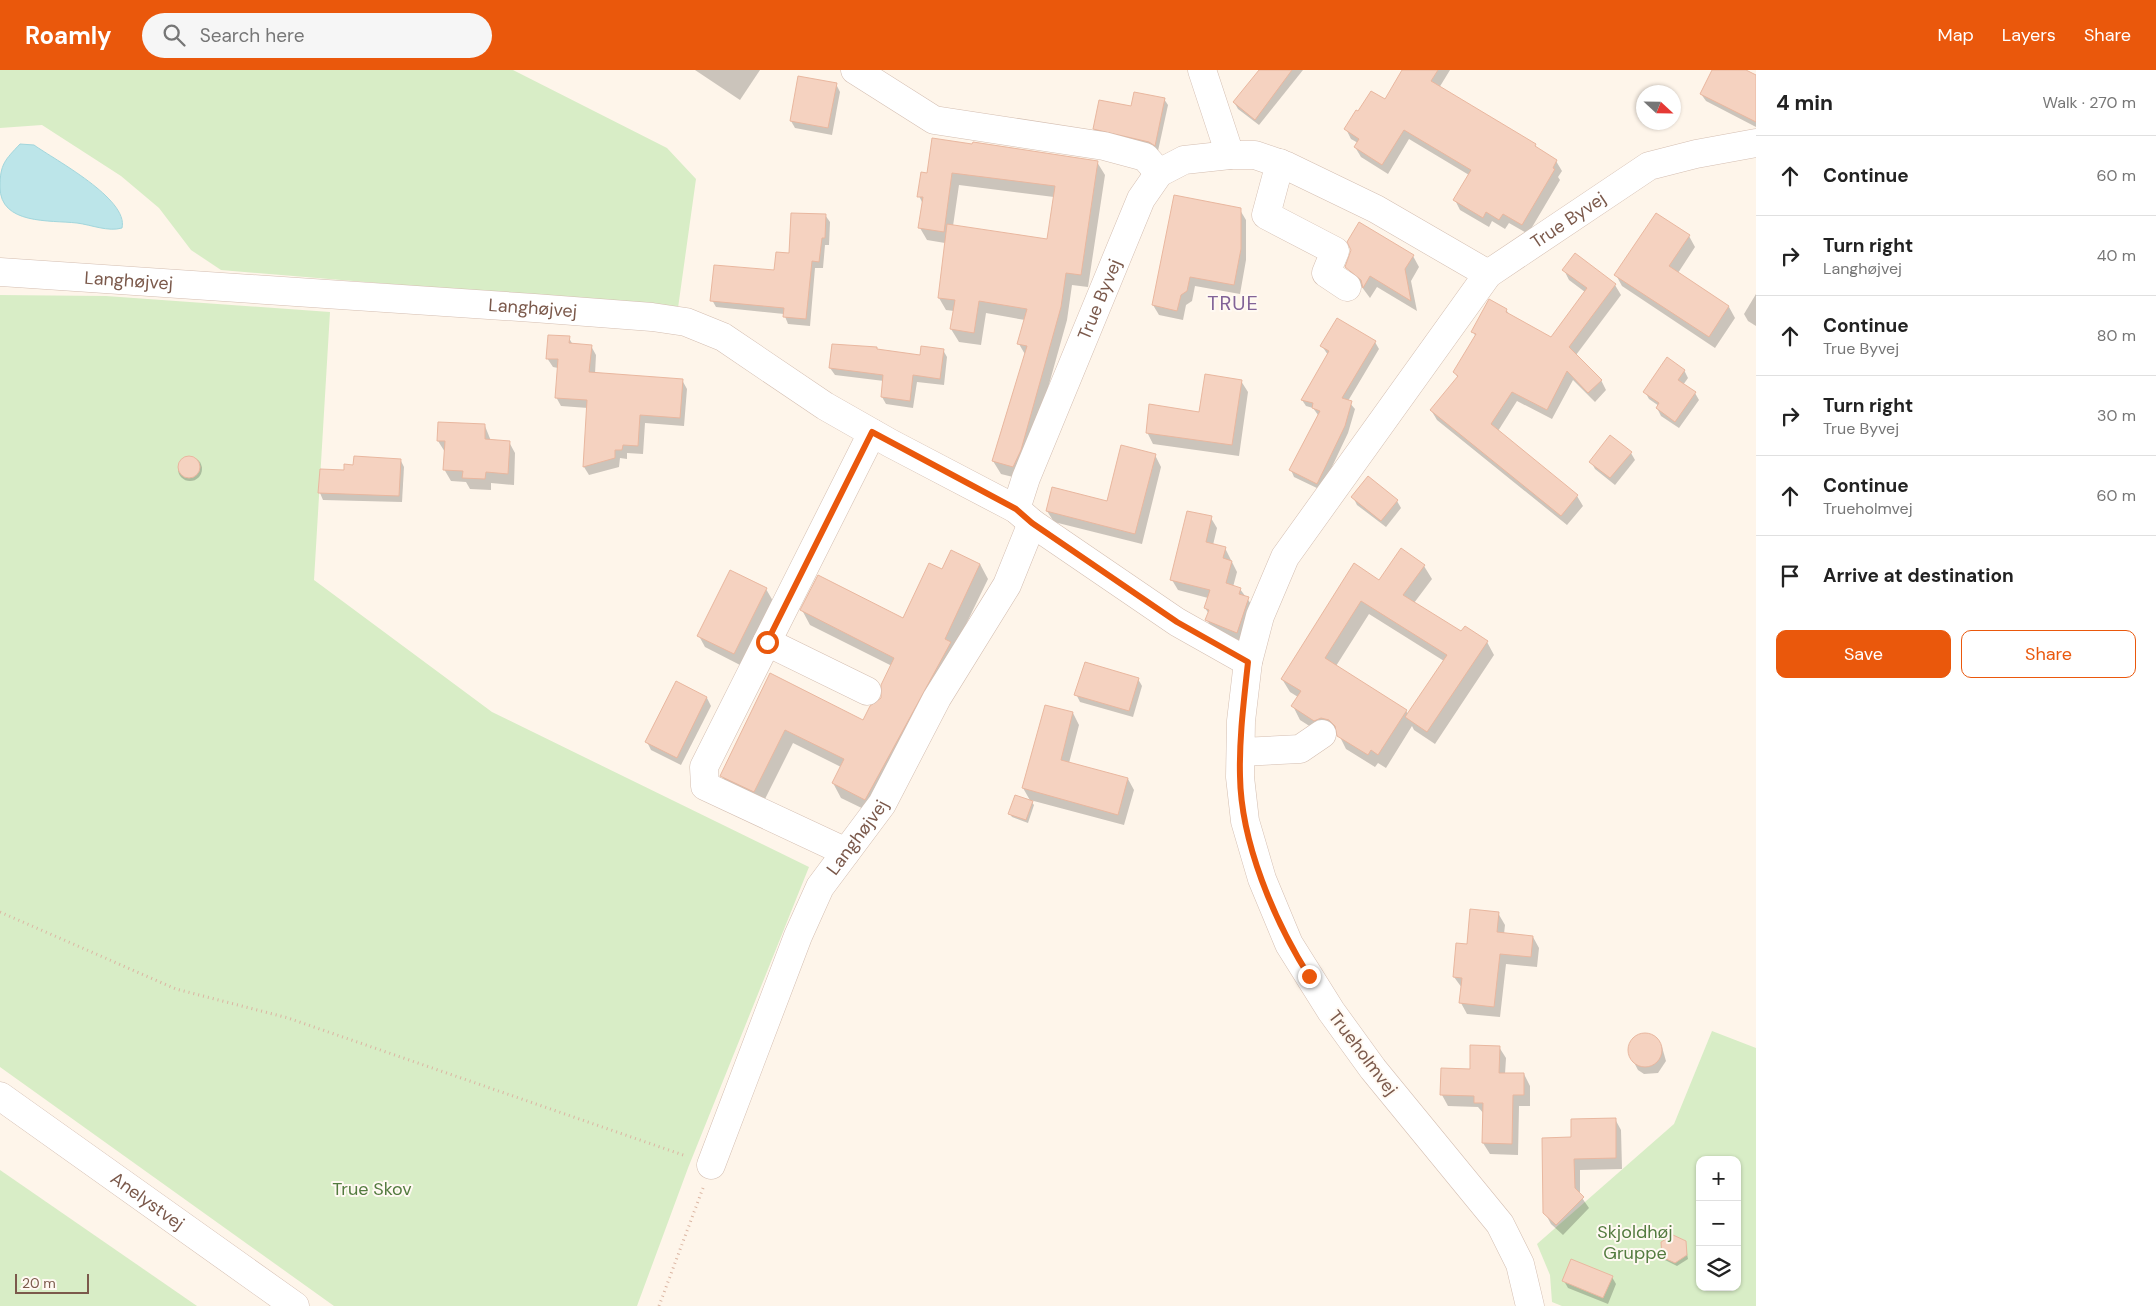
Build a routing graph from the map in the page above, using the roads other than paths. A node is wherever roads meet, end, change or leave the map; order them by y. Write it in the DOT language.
graph roads {
  1 [pos="855,70"];
  2 [pos="1202,70"];
  3 [pos="1756,144"];
  4 [pos="1230,154"];
  5 [pos="1280,163"];
  6 [pos="1159,173"];
  7 [pos="0,272"];
  8 [pos="1488,274"];
  9 [pos="1347,287"];
  10 [pos="872,432"];
  11 [pos="1024,516"];
  12 [pos="767,642"];
  13 [pos="1248,662"];
  14 [pos="867,691"];
  15 [pos="1322,734"];
  16 [pos="1240,765"];
  17 [pos="846,852"];
  18 [pos="0,1096"];
  19 [pos="711,1165"];
  20 [pos="295,1306"];
  21 [pos="1530,1306"];
  1 -- 6 [label="street"];
  2 -- 4 [label="street"];
  3 -- 8 [label="street, True Byvej"];
  4 -- 5 [label="street"];
  4 -- 6 [label="street"];
  5 -- 8 [label="street"];
  5 -- 9 [label="street"];
  6 -- 11 [label="street, True Byvej"];
  7 -- 10 [label="street, Langhøjvej"];
  8 -- 13 [label="street, True Byvej"];
  10 -- 11 [label="street, Langhøjvej"];
  10 -- 12 [label="street"];
  11 -- 13 [label="street"];
  11 -- 17 [label="street, Langhøjvej"];
  12 -- 14 [label="street"];
  12 -- 17 [label="street"];
  13 -- 16 [label="street, True Byvej"];
  15 -- 16 [label="street"];
  16 -- 21 [label="street, Trueholmvej"];
  17 -- 19 [label="street, Langhøjvej"];
  18 -- 20 [label="street, Anelystvej"];
}
